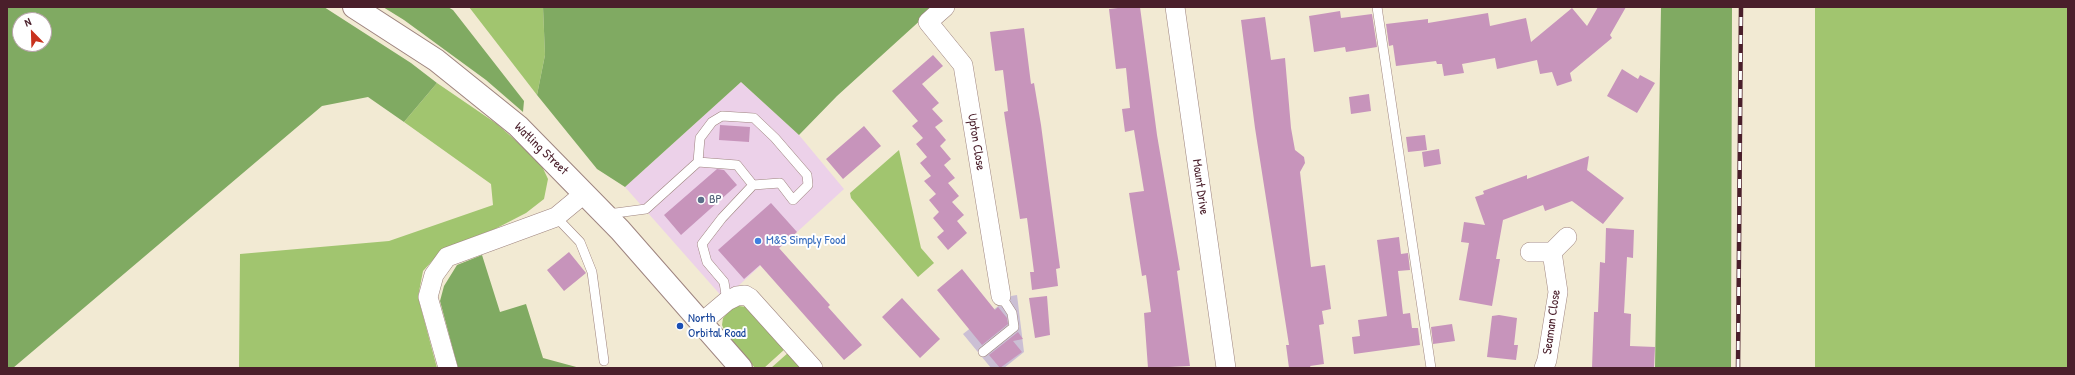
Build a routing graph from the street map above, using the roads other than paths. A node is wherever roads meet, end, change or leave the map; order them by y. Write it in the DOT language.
graph roads {
  1 [pos="354,7"];
  2 [pos="945,7"];
  3 [pos="1175,7"];
  4 [pos="1377,7"];
  5 [pos="698,162"];
  6 [pos="754,185"];
  7 [pos="585,193"];
  8 [pos="604,215"];
  9 [pos="556,217"];
  10 [pos="1567,237"];
  11 [pos="1530,252"];
  12 [pos="1552,252"];
  13 [pos="1001,296"];
  14 [pos="727,301"];
  15 [pos="701,323"];
  16 [pos="983,352"];
  17 [pos="604,360"];
  18 [pos="448,368"];
  19 [pos="741,368"];
  20 [pos="813,368"];
  21 [pos="1226,368"];
  22 [pos="1431,368"];
  23 [pos="1544,368"];
  1 -- 7 [label="main road, Watling Street"];
  2 -- 13 [label="street, Upton Close"];
  3 -- 21 [label="street, Mount Drive"];
  4 -- 22 [label="lane"];
  5 -- 6 [label="lane"];
  5 -- 6 [label="lane"];
  5 -- 8 [label="lane"];
  6 -- 14 [label="lane"];
  7 -- 8 [label="main road, Watling Street"];
  7 -- 9 [label="street"];
  8 -- 15 [label="main road, Watling Street"];
  9 -- 17 [label="lane"];
  9 -- 18 [label="street"];
  10 -- 12 [label="street"];
  11 -- 12 [label="street"];
  12 -- 23 [label="street, Seaman Close"];
  13 -- 16 [label="lane"];
  14 -- 15 [label="street"];
  14 -- 20 [label="street"];
  15 -- 19 [label="main road, Watling Street"];
}
